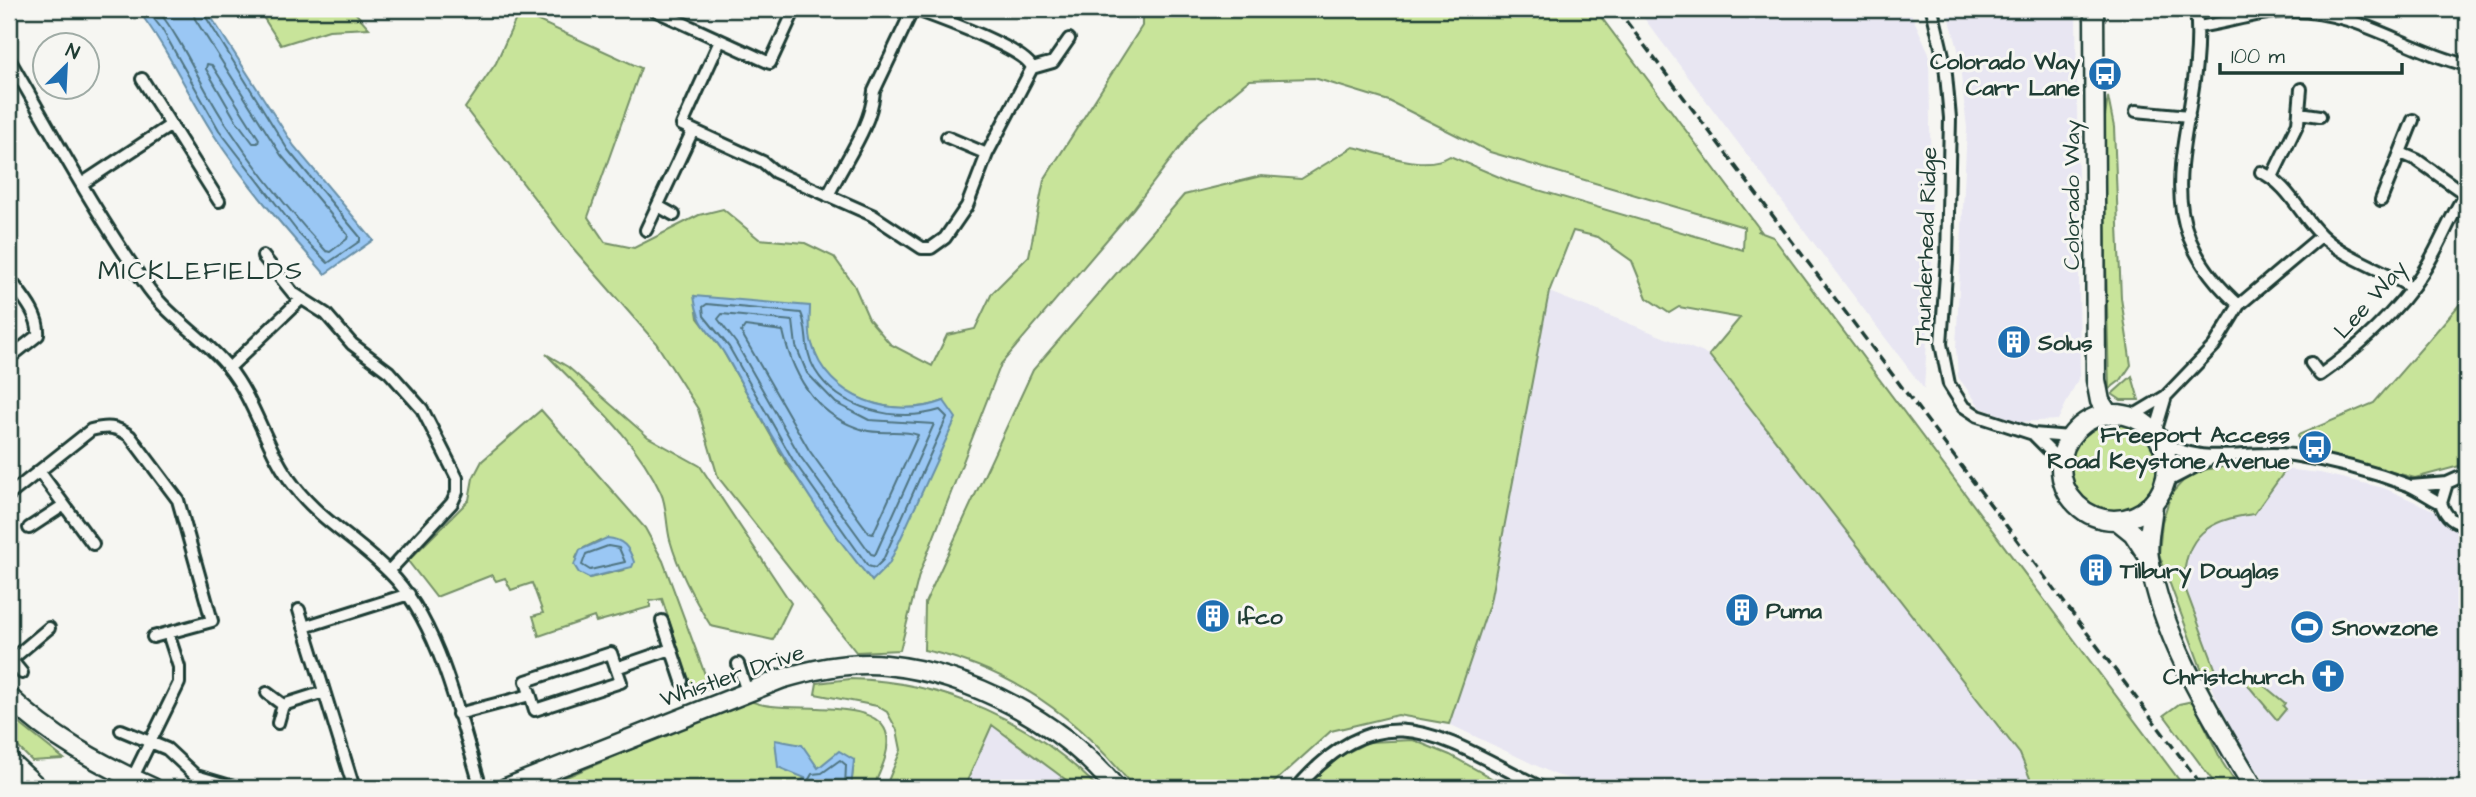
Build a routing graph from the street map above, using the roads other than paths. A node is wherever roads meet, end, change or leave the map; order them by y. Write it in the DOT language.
graph roads {
  1 [pos="652,9"];
  2 [pos="794,9"];
  3 [pos="913,9"];
  4 [pos="1931,9"];
  5 [pos="2094,9"];
  6 [pos="2196,9"];
  7 [pos="2198,27"];
  8 [pos="1069,39"];
  9 [pos="720,41"];
  10 [pos="9,59"];
  11 [pos="2467,65"];
  12 [pos="1032,68"];
  13 [pos="142,79"];
  14 [pos="2301,89"];
  15 [pos="2136,111"];
  16 [pos="2300,113"];
  17 [pos="2189,116"];
  18 [pos="2320,116"];
  19 [pos="2413,120"];
  20 [pos="171,125"];
  21 [pos="693,130"];
  22 [pos="947,137"];
  23 [pos="2401,153"];
  24 [pos="987,154"];
  25 [pos="83,183"];
  26 [pos="2466,193"];
  27 [pos="828,196"];
  28 [pos="2381,200"];
  29 [pos="219,201"];
  30 [pos="658,206"];
  31 [pos="674,215"];
  32 [pos="646,230"];
  33 [pos="2321,236"];
  34 [pos="263,256"];
  35 [pos="9,278"];
  36 [pos="2411,288"];
  37 [pos="301,299"];
  38 [pos="2239,305"];
  39 [pos="9,358"];
  40 [pos="2311,363"];
  41 [pos="229,368"];
  42 [pos="2096,380"];
  43 [pos="2166,396"];
  44 [pos="2109,415"];
  45 [pos="2131,416"];
  46 [pos="2073,433"];
  47 [pos="2032,434"];
  48 [pos="2158,437"];
  49 [pos="2212,458"];
  50 [pos="2061,461"];
  51 [pos="39,471"];
  52 [pos="2467,474"];
  53 [pos="2166,482"];
  54 [pos="2447,483"];
  55 [pos="2411,486"];
  56 [pos="9,495"];
  57 [pos="2441,503"];
  58 [pos="64,505"];
  59 [pos="2153,505"];
  60 [pos="2118,521"];
  61 [pos="2467,526"];
  62 [pos="29,528"];
  63 [pos="93,544"];
  64 [pos="2148,556"];
  65 [pos="389,571"];
  66 [pos="409,594"];
  67 [pos="299,610"];
  68 [pos="662,621"];
  69 [pos="304,627"];
  70 [pos="49,628"];
  71 [pos="168,633"];
  72 [pos="153,638"];
  73 [pos="671,649"];
  74 [pos="10,658"];
  75 [pos="738,664"];
  76 [pos="616,668"];
  77 [pos="22,673"];
  78 [pos="682,681"];
  79 [pos="324,692"];
  80 [pos="747,692"];
  81 [pos="267,693"];
  82 [pos="530,695"];
  83 [pos="9,697"];
  84 [pos="283,705"];
  85 [pos="458,714"];
  86 [pos="278,723"];
  87 [pos="121,730"];
  88 [pos="150,741"];
  89 [pos="9,763"];
  90 [pos="132,779"];
  91 [pos="36,788"];
  92 [pos="153,788"];
  93 [pos="237,788"];
  94 [pos="354,788"];
  95 [pos="481,788"];
  96 [pos="506,788"];
  97 [pos="1116,788"];
  98 [pos="1297,788"];
  99 [pos="1542,788"];
  100 [pos="2254,788"];
  1 -- 9 [label="street"];
  2 -- 9 [label="street"];
  3 -- 12 [label="street"];
  3 -- 27 [label="street"];
  4 -- 47 [label="street, Thunderhead Ridge"];
  5 -- 42 [label="main road, Colorado Way"];
  6 -- 7 [label="street"];
  7 -- 11 [label="street"];
  7 -- 17 [label="street"];
  8 -- 12 [label="street"];
  9 -- 21 [label="street"];
  10 -- 25 [label="street"];
  12 -- 24 [label="street"];
  13 -- 20 [label="street"];
  14 -- 16 [label="street"];
  15 -- 17 [label="street"];
  16 -- 18 [label="street"];
  16 -- 33 [label="street"];
  17 -- 38 [label="street"];
  19 -- 23 [label="street"];
  20 -- 25 [label="street"];
  20 -- 29 [label="street"];
  21 -- 27 [label="street"];
  21 -- 30 [label="street"];
  22 -- 24 [label="street"];
  23 -- 26 [label="street"];
  23 -- 28 [label="street"];
  24 -- 27 [label="street"];
  25 -- 41 [label="street"];
  26 -- 36 [label="street, Lee Way"];
  30 -- 31 [label="street"];
  30 -- 32 [label="street"];
  33 -- 36 [label="street"];
  33 -- 38 [label="street"];
  34 -- 37 [label="street"];
  35 -- 39 [label="street"];
  36 -- 40 [label="street, Lee Way"];
  37 -- 41 [label="street"];
  37 -- 65 [label="street"];
  38 -- 43 [label="street"];
  41 -- 65 [label="street"];
  42 -- 44 [label="main road, Colorado Way"];
  42 -- 46 [label="main road, Colorado Way"];
  43 -- 45 [label="street"];
  43 -- 48 [label="street"];
  44 -- 45 [label="main road"];
  44 -- 46 [label="main road"];
  45 -- 48 [label="main road"];
  46 -- 47 [label="street, Thunderhead Ridge"];
  46 -- 50 [label="main road"];
  47 -- 50 [label="street, Thunderhead Ridge"];
  48 -- 49 [label="street"];
  48 -- 53 [label="main road"];
  49 -- 53 [label="street"];
  49 -- 55 [label="street"];
  50 -- 60 [label="main road"];
  51 -- 56 [label="street"];
  51 -- 58 [label="street"];
  51 -- 71 [label="street"];
  52 -- 54 [label="street"];
  53 -- 59 [label="main road"];
  54 -- 55 [label="street"];
  54 -- 57 [label="street"];
  55 -- 57 [label="street"];
  57 -- 61 [label="street"];
  58 -- 62 [label="street"];
  58 -- 63 [label="street"];
  59 -- 60 [label="main road"];
  59 -- 64 [label="main road"];
  60 -- 64 [label="main road"];
  64 -- 100 [label="main road"];
  65 -- 66 [label="street"];
  66 -- 69 [label="street"];
  66 -- 85 [label="street"];
  67 -- 69 [label="street"];
  68 -- 73 [label="street"];
  69 -- 79 [label="street"];
  70 -- 74 [label="street"];
  71 -- 72 [label="street"];
  71 -- 88 [label="street"];
  73 -- 76 [label="street"];
  73 -- 78 [label="street"];
  74 -- 77 [label="street"];
  75 -- 80 [label="street"];
  76 -- 82 [label="street"];
  76 -- 82 [label="street"];
  79 -- 84 [label="street"];
  79 -- 94 [label="street"];
  80 -- 96 [label="main road, Whistler Drive"];
  80 -- 97 [label="main road, Whistler Drive"];
  81 -- 84 [label="street"];
  82 -- 85 [label="street"];
  83 -- 90 [label="main road"];
  84 -- 86 [label="street"];
  85 -- 95 [label="street"];
  87 -- 88 [label="street"];
  88 -- 90 [label="street"];
  88 -- 93 [label="street"];
  89 -- 91 [label="highway"];
  90 -- 92 [label="main road"];
  98 -- 99 [label="street"];
}
